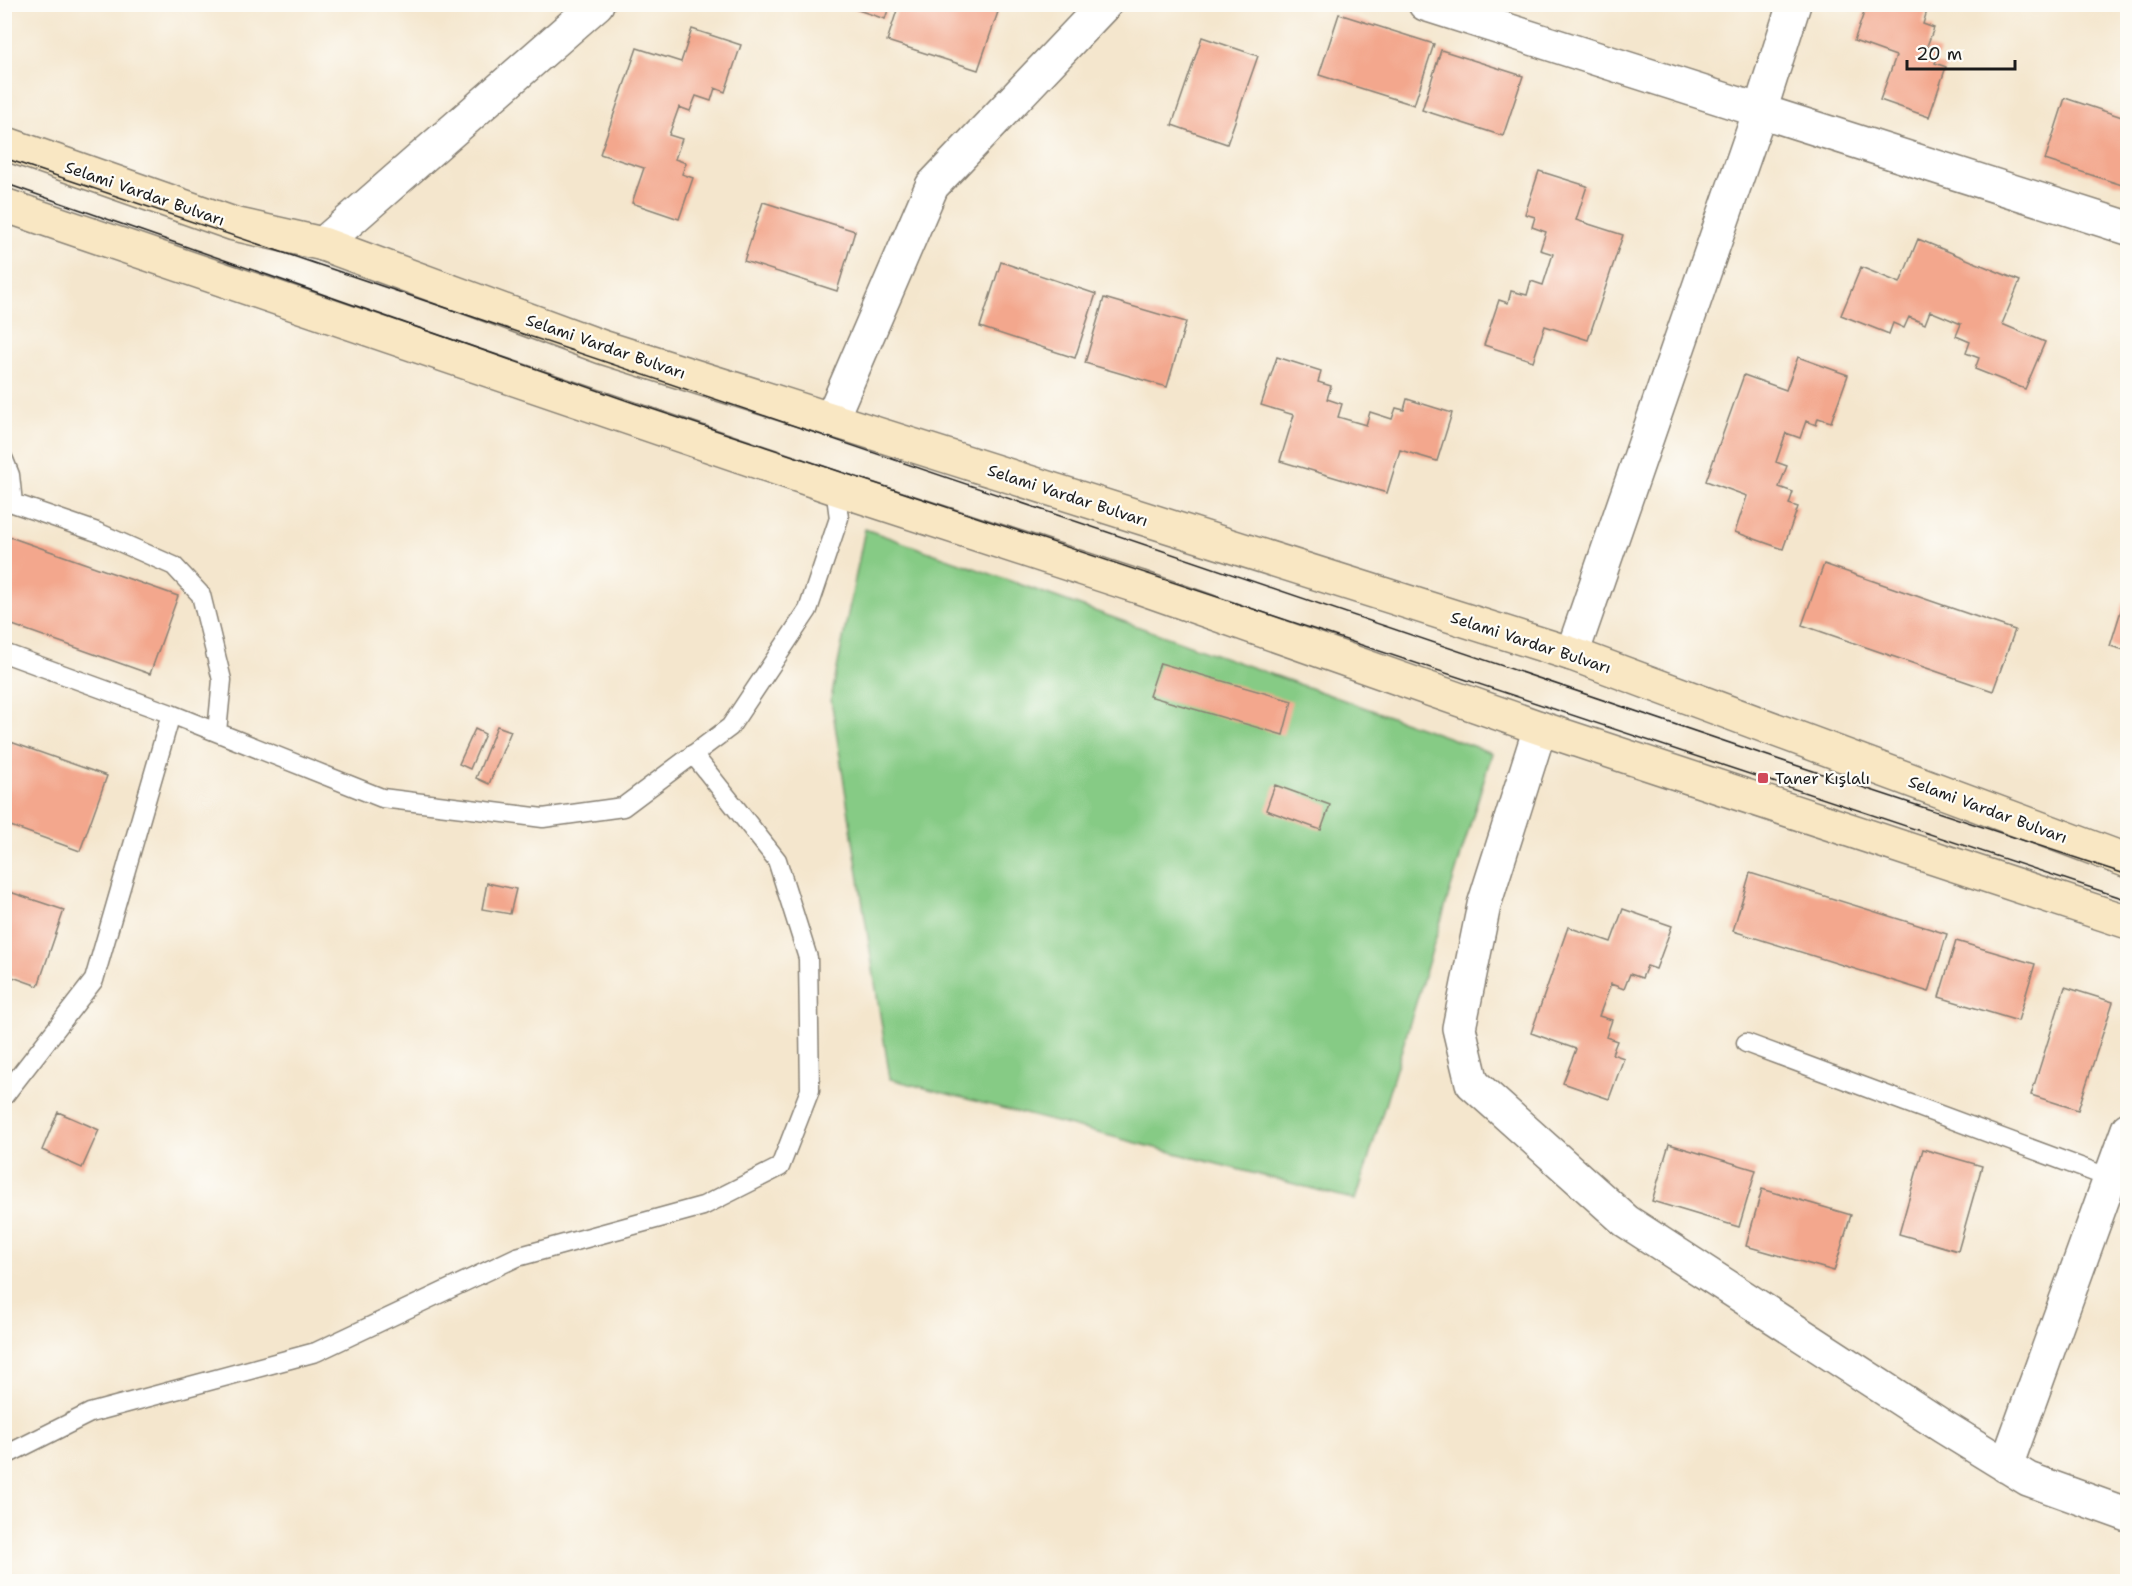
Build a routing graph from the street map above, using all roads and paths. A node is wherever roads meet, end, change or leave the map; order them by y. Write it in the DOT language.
graph roads {
  1 [pos="597,4"];
  2 [pos="1105,4"];
  3 [pos="1425,4"];
  4 [pos="1794,4"];
  5 [pos="1761,111"];
  6 [pos="4,143"];
  7 [pos="4,205"];
  8 [pos="2127,228"];
  9 [pos="323,244"];
  10 [pos="831,420"];
  11 [pos="4,460"];
  12 [pos="835,488"];
  13 [pos="9,502"];
  14 [pos="4,653"];
  15 [pos="1572,654"];
  16 [pos="171,714"];
  17 [pos="1540,728"];
  18 [pos="217,732"];
  19 [pos="693,754"];
  20 [pos="2127,861"];
  21 [pos="2127,922"];
  22 [pos="1746,1043"];
  23 [pos="4,1096"];
  24 [pos="2126,1138"];
  25 [pos="2110,1178"];
  26 [pos="4,1456"];
  27 [pos="2006,1466"];
  28 [pos="2127,1515"];
  1 -- 9 [label="street"];
  2 -- 10 [label="street"];
  3 -- 5 [label="street"];
  4 -- 5 [label="street"];
  5 -- 8 [label="street"];
  5 -- 15 [label="street"];
  6 -- 9 [label="main road, Selami Vardar Bulvarı"];
  7 -- 12 [label="main road"];
  9 -- 10 [label="main road, Selami Vardar Bulvarı"];
  10 -- 15 [label="main road, Selami Vardar Bulvarı"];
  11 -- 13 [label="lane"];
  12 -- 17 [label="main road"];
  12 -- 19 [label="lane"];
  13 -- 18 [label="lane"];
  14 -- 16 [label="lane"];
  15 -- 20 [label="main road, Selami Vardar Bulvarı"];
  16 -- 18 [label="lane"];
  16 -- 23 [label="lane"];
  17 -- 21 [label="main road"];
  17 -- 27 [label="street"];
  18 -- 19 [label="lane"];
  19 -- 26 [label="lane"];
  22 -- 25 [label="lane"];
  24 -- 25 [label="street"];
  25 -- 27 [label="street"];
  27 -- 28 [label="street"];
}
